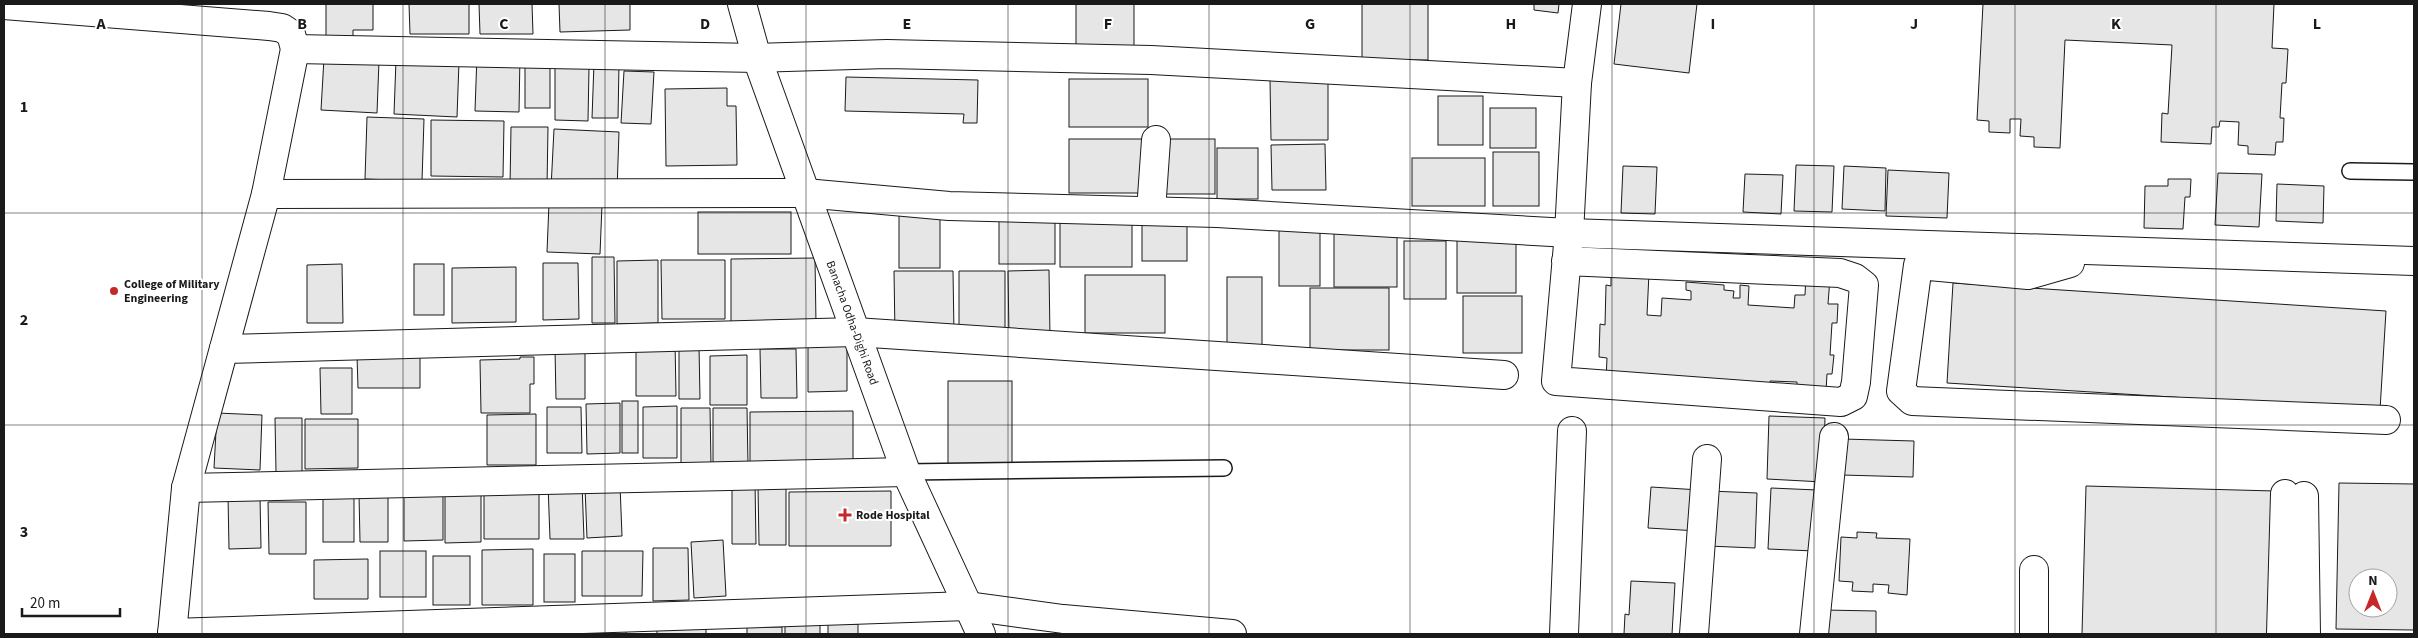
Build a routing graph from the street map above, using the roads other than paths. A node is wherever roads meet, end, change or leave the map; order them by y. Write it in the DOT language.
graph roads {
  1 [pos="742,4"];
  2 [pos="1587,4"];
  3 [pos="4,5"];
  4 [pos="295,50"];
  5 [pos="757,58"];
  6 [pos="1577,83"];
  7 [pos="1156,140"];
  8 [pos="2350,170"];
  9 [pos="2414,172"];
  10 [pos="805,193"];
  11 [pos="266,194"];
  12 [pos="1151,211"];
  13 [pos="1568,234"];
  14 [pos="2073,250"];
  15 [pos="1566,261"];
  16 [pos="2414,261"];
  17 [pos="855,332"];
  18 [pos="224,349"];
  19 [pos="1504,375"];
  20 [pos="2386,420"];
  21 [pos="1572,431"];
  22 [pos="1834,436"];
  23 [pos="1707,459"];
  24 [pos="1224,468"];
  25 [pos="906,472"];
  26 [pos="186,488"];
  27 [pos="2034,570"];
  28 [pos="968,606"];
  29 [pos="172,634"];
  30 [pos="981,634"];
  31 [pos="1232,634"];
  32 [pos="1564,634"];
  33 [pos="1694,634"];
  34 [pos="1814,634"];
  35 [pos="2034,634"];
  36 [pos="2281,634"];
  37 [pos="2306,634"];
  1 -- 5 [label="street, Banacha Odha-Dighi Road"];
  2 -- 6 [label="street"];
  3 -- 4 [label="street"];
  4 -- 5 [label="street"];
  4 -- 11 [label="street"];
  5 -- 6 [label="street"];
  5 -- 10 [label="street, Banacha Odha-Dighi Road"];
  6 -- 13 [label="street"];
  7 -- 12 [label="street"];
  8 -- 9 [label="lane"];
  10 -- 11 [label="street"];
  10 -- 12 [label="street"];
  10 -- 17 [label="street, Banacha Odha-Dighi Road"];
  11 -- 18 [label="street"];
  12 -- 13 [label="street"];
  13 -- 14 [label="street"];
  13 -- 15 [label="street"];
  14 -- 16 [label="street"];
  14 -- 20 [label="street"];
  15 -- 15 [label="street"];
  17 -- 18 [label="street"];
  17 -- 19 [label="street"];
  17 -- 25 [label="street, Banacha Odha-Dighi Road"];
  18 -- 26 [label="street"];
  21 -- 32 [label="street"];
  22 -- 34 [label="street"];
  23 -- 33 [label="street"];
  24 -- 25 [label="lane"];
  25 -- 26 [label="street"];
  25 -- 28 [label="street, Banacha Odha-Dighi Road"];
  26 -- 29 [label="street"];
  27 -- 35 [label="street"];
  28 -- 29 [label="street"];
  28 -- 30 [label="street, Banacha Odha-Dighi Road"];
  28 -- 31 [label="street"];
  36 -- 37 [label="street"];
}
